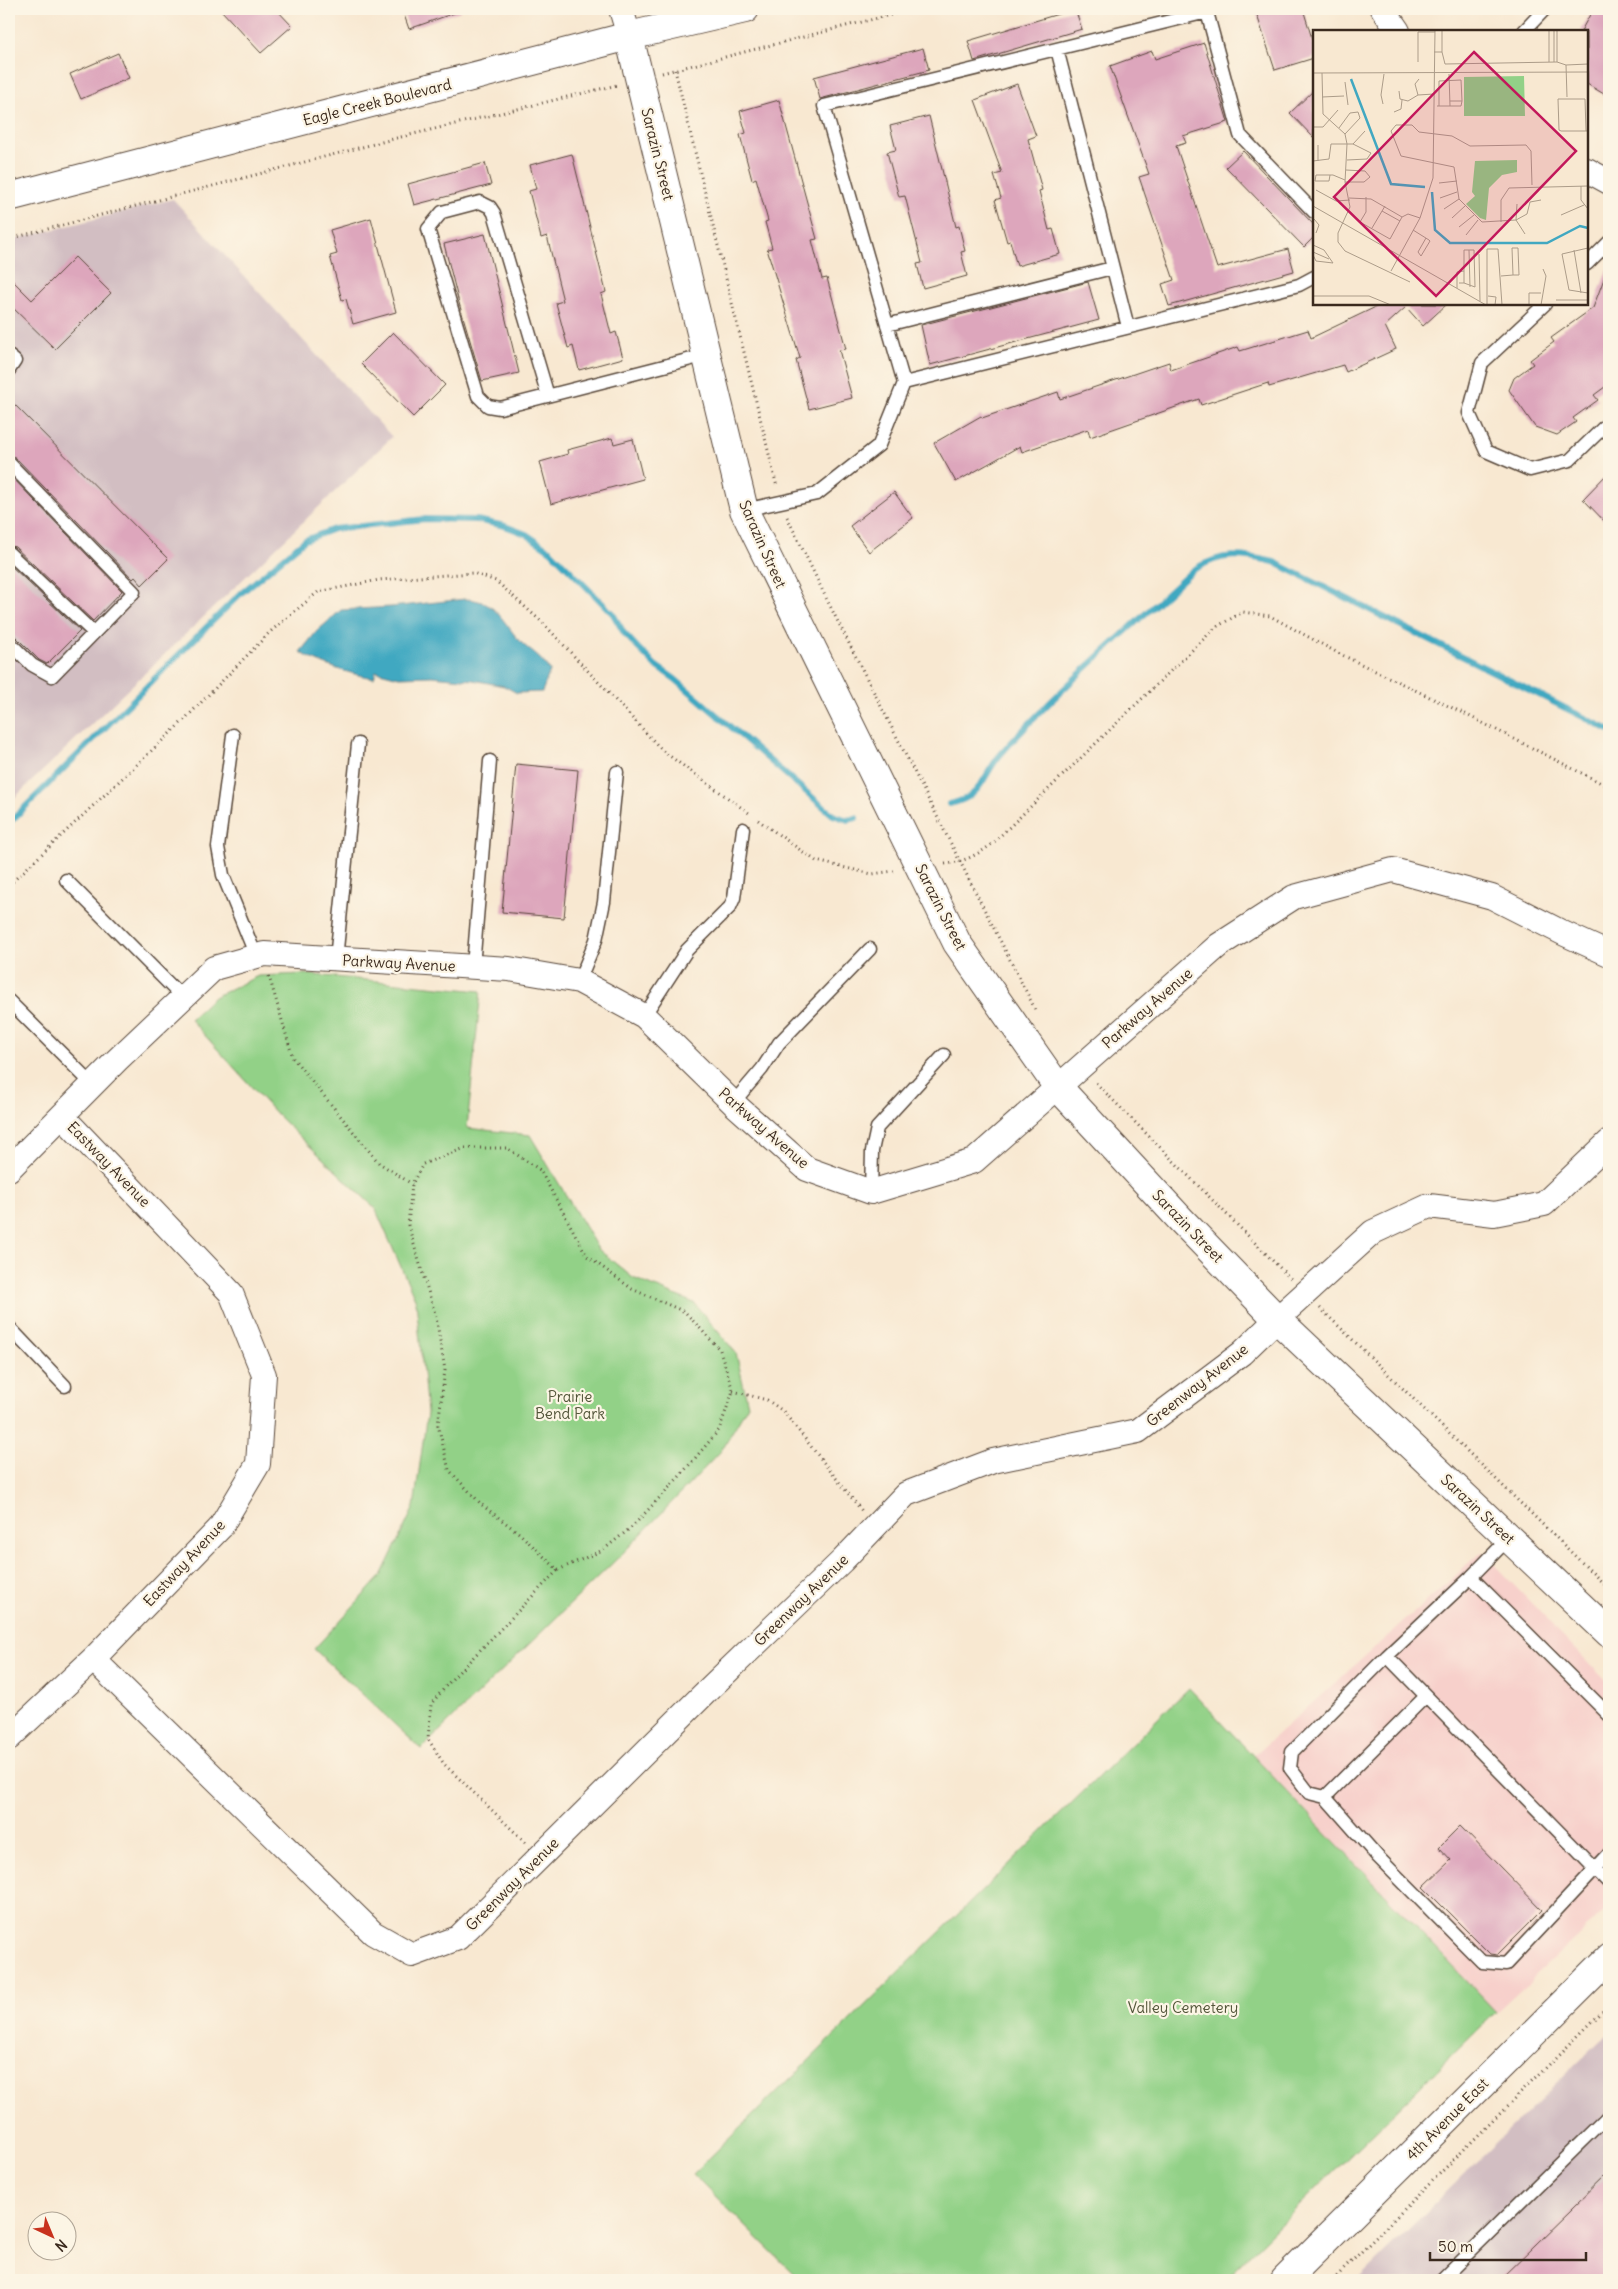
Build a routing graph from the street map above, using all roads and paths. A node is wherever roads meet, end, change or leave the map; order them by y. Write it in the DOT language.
graph roads {
  1 [pos="621,9"];
  2 [pos="745,9"];
  3 [pos="913,9"];
  4 [pos="1383,9"];
  5 [pos="1545,9"];
  6 [pos="1397,30"];
  7 [pos="1525,30"];
  8 [pos="629,36"];
  9 [pos="1057,49"];
  10 [pos="675,70"];
  11 [pos="639,79"];
  12 [pos="1588,171"];
  13 [pos="1609,182"];
  14 [pos="9,197"];
  15 [pos="1313,211"];
  16 [pos="9,239"];
  17 [pos="1609,242"];
  18 [pos="1588,263"];
  19 [pos="1112,268"];
  20 [pos="1313,278"];
  21 [pos="1544,305"];
  22 [pos="887,326"];
  23 [pos="1128,327"];
  24 [pos="707,355"];
  25 [pos="9,356"];
  26 [pos="9,370"];
  27 [pos="904,383"];
  28 [pos="548,396"];
  29 [pos="1609,422"];
  30 [pos="9,463"];
  31 [pos="780,502"];
  32 [pos="744,510"];
  33 [pos="9,553"];
  34 [pos="94,633"];
  35 [pos="9,642"];
  36 [pos="233,736"];
  37 [pos="358,744"];
  38 [pos="490,761"];
  39 [pos="617,772"];
  40 [pos="1609,787"];
  41 [pos="749,814"];
  42 [pos="757,819"];
  43 [pos="743,829"];
  44 [pos="959,862"];
  45 [pos="920,867"];
  46 [pos="66,880"];
  47 [pos="9,885"];
  48 [pos="870,949"];
  49 [pos="1609,954"];
  50 [pos="260,955"];
  51 [pos="336,959"];
  52 [pos="473,967"];
  53 [pos="580,981"];
  54 [pos="183,998"];
  55 [pos="9,1001"];
  56 [pos="1036,1012"];
  57 [pos="644,1016"];
  58 [pos="944,1055"];
  59 [pos="1080,1067"];
  60 [pos="93,1085"];
  61 [pos="1057,1086"];
  62 [pos="733,1103"];
  63 [pos="62,1116"];
  64 [pos="1609,1142"];
  65 [pos="9,1169"];
  66 [pos="412,1184"];
  67 [pos="871,1192"];
  68 [pos="1305,1293"];
  69 [pos="1277,1319"];
  70 [pos="9,1327"];
  71 [pos="65,1386"];
  72 [pos="733,1391"];
  73 [pos="875,1527"];
  74 [pos="1509,1538"];
  75 [pos="558,1570"];
  76 [pos="1471,1577"];
  77 [pos="1609,1589"];
  78 [pos="1609,1633"];
  79 [pos="1387,1656"];
  80 [pos="93,1659"];
  81 [pos="1426,1696"];
  82 [pos="1609,1715"];
  83 [pos="9,1738"];
  84 [pos="1325,1797"];
  85 [pos="1609,1854"];
  86 [pos="540,1856"];
  87 [pos="1594,1868"];
  88 [pos="1609,1883"];
  89 [pos="1609,1958"];
  90 [pos="1609,2006"];
  91 [pos="1609,2115"];
  92 [pos="1285,2280"];
  93 [pos="1334,2280"];
  94 [pos="1441,2280"];
  1 -- 8 [label="street"];
  2 -- 8 [label="street, Eagle Creek Boulevard"];
  3 -- 10 [label="path"];
  4 -- 6 [label="street"];
  5 -- 7 [label="lane"];
  8 -- 11 [label="street, Sarazin Street"];
  8 -- 14 [label="street, Eagle Creek Boulevard"];
  9 -- 15 [label="lane"];
  9 -- 19 [label="lane"];
  9 -- 22 [label="lane"];
  10 -- 11 [label="path"];
  10 -- 31 [label="path"];
  11 -- 16 [label="path"];
  11 -- 24 [label="street, Sarazin Street"];
  12 -- 13 [label="street"];
  17 -- 18 [label="lane"];
  19 -- 22 [label="lane"];
  19 -- 23 [label="lane"];
  20 -- 23 [label="lane"];
  21 -- 29 [label="lane"];
  22 -- 27 [label="lane"];
  23 -- 27 [label="lane"];
  24 -- 28 [label="lane"];
  24 -- 32 [label="street, Sarazin Street"];
  25 -- 26 [label="lane"];
  27 -- 31 [label="lane"];
  28 -- 28 [label="lane"];
  30 -- 34 [label="lane"];
  31 -- 32 [label="lane"];
  31 -- 44 [label="path"];
  32 -- 45 [label="street, Sarazin Street"];
  33 -- 34 [label="lane"];
  34 -- 35 [label="lane"];
  36 -- 50 [label="lane"];
  37 -- 51 [label="lane"];
  38 -- 52 [label="lane"];
  39 -- 53 [label="lane"];
  40 -- 44 [label="path"];
  41 -- 47 [label="path"];
  42 -- 45 [label="path"];
  43 -- 57 [label="lane"];
  44 -- 45 [label="path"];
  44 -- 56 [label="path"];
  45 -- 61 [label="street, Sarazin Street"];
  46 -- 54 [label="lane"];
  48 -- 62 [label="lane"];
  49 -- 59 [label="street, Parkway Avenue"];
  50 -- 51 [label="street, Parkway Avenue"];
  50 -- 54 [label="street, Parkway Avenue"];
  50 -- 66 [label="path"];
  51 -- 52 [label="street, Parkway Avenue"];
  52 -- 53 [label="street, Parkway Avenue"];
  53 -- 57 [label="street, Parkway Avenue"];
  54 -- 60 [label="street, Parkway Avenue"];
  55 -- 60 [label="lane"];
  57 -- 62 [label="street, Parkway Avenue"];
  58 -- 67 [label="lane"];
  59 -- 61 [label="street, Parkway Avenue"];
  59 -- 68 [label="path"];
  60 -- 63 [label="street, Parkway Avenue"];
  61 -- 67 [label="street, Parkway Avenue"];
  61 -- 69 [label="street, Sarazin Street"];
  62 -- 67 [label="street, Parkway Avenue"];
  63 -- 65 [label="street, Parkway Avenue"];
  63 -- 80 [label="street, Eastway Avenue"];
  64 -- 68 [label="street, Greenway Avenue"];
  66 -- 72 [label="path"];
  66 -- 75 [label="path"];
  68 -- 69 [label="street, Greenway Avenue"];
  68 -- 77 [label="path"];
  69 -- 73 [label="street, Greenway Avenue"];
  69 -- 74 [label="street, Sarazin Street"];
  70 -- 71 [label="lane"];
  72 -- 73 [label="path"];
  72 -- 75 [label="path"];
  73 -- 86 [label="street, Greenway Avenue"];
  74 -- 76 [label="lane"];
  74 -- 78 [label="street, Sarazin Street"];
  75 -- 86 [label="path"];
  76 -- 79 [label="lane"];
  76 -- 82 [label="lane"];
  79 -- 81 [label="lane"];
  79 -- 84 [label="lane"];
  80 -- 83 [label="street, Eastway Avenue"];
  80 -- 86 [label="street, Greenway Avenue"];
  81 -- 84 [label="lane"];
  81 -- 87 [label="lane"];
  84 -- 87 [label="lane"];
  85 -- 87 [label="lane"];
  87 -- 88 [label="lane"];
  89 -- 92 [label="street, 4th Avenue East"];
  90 -- 93 [label="path"];
  91 -- 94 [label="lane"];
}
